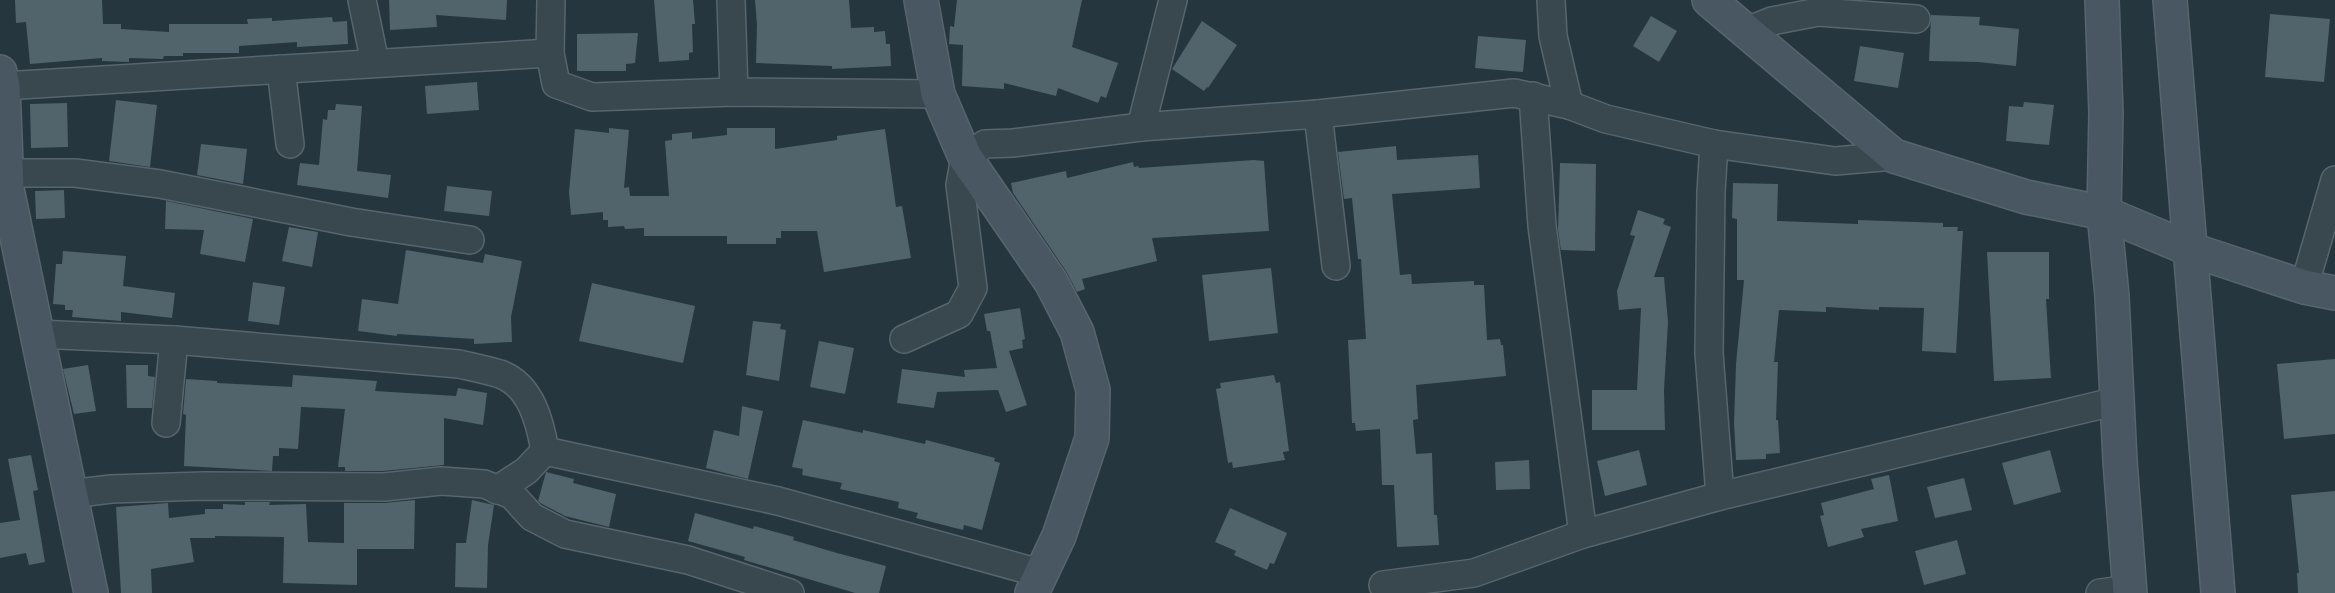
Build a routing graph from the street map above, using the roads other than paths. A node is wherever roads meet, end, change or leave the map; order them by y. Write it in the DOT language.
graph roads {
  1 [pos="362,0"];
  2 [pos="551,0"];
  3 [pos="731,0"];
  4 [pos="921,0"];
  5 [pos="1173,0"];
  6 [pos="1551,0"];
  7 [pos="1709,0"];
  8 [pos="2102,0"];
  9 [pos="2170,0"];
  10 [pos="1916,19"];
  11 [pos="1747,31"];
  12 [pos="550,53"];
  13 [pos="375,63"];
  14 [pos="281,69"];
  15 [pos="1,79"];
  16 [pos="734,92"];
  17 [pos="938,94"];
  18 [pos="1533,96"];
  19 [pos="1569,105"];
  20 [pos="1318,114"];
  21 [pos="1141,127"];
  22 [pos="290,144"];
  23 [pos="1714,144"];
  24 [pos="1894,156"];
  25 [pos="965,157"];
  26 [pos="6,173"];
  27 [pos="2335,180"];
  28 [pos="2104,213"];
  29 [pos="470,240"];
  30 [pos="2192,250"];
  31 [pos="1336,266"];
  32 [pos="2320,290"];
  33 [pos="36,334"];
  34 [pos="904,339"];
  35 [pos="174,340"];
  36 [pos="2117,401"];
  37 [pos="166,423"];
  38 [pos="545,451"];
  39 [pos="498,490"];
  40 [pos="70,494"];
  41 [pos="1720,496"];
  42 [pos="1583,534"];
  43 [pos="1037,583"];
  44 [pos="1383,585"];
  45 [pos="2120,592"];
  46 [pos="91,593"];
  47 [pos="790,593"];
  48 [pos="2218,593"];
  1 -- 13 [label="street"];
  2 -- 12 [label="street"];
  3 -- 16 [label="street"];
  4 -- 17 [label="main road"];
  5 -- 21 [label="street"];
  6 -- 19 [label="street"];
  7 -- 11 [label="main road"];
  8 -- 28 [label="main road"];
  9 -- 30 [label="main road"];
  10 -- 11 [label="street"];
  11 -- 24 [label="main road"];
  12 -- 13 [label="street"];
  12 -- 16 [label="street"];
  13 -- 14 [label="street"];
  14 -- 15 [label="street"];
  14 -- 22 [label="street"];
  15 -- 26 [label="main road"];
  16 -- 17 [label="street"];
  17 -- 25 [label="main road"];
  18 -- 19 [label="street"];
  18 -- 20 [label="street"];
  18 -- 42 [label="street"];
  19 -- 23 [label="street"];
  20 -- 21 [label="street"];
  20 -- 31 [label="street"];
  21 -- 25 [label="street"];
  23 -- 24 [label="street"];
  23 -- 41 [label="street"];
  24 -- 28 [label="main road"];
  25 -- 34 [label="street"];
  25 -- 43 [label="main road"];
  26 -- 29 [label="street"];
  26 -- 33 [label="main road"];
  27 -- 32 [label="street"];
  28 -- 30 [label="main road"];
  28 -- 36 [label="main road"];
  30 -- 32 [label="main road"];
  30 -- 48 [label="main road"];
  33 -- 35 [label="street"];
  33 -- 40 [label="main road"];
  35 -- 37 [label="street"];
  35 -- 38 [label="street"];
  36 -- 41 [label="street"];
  36 -- 45 [label="main road"];
  38 -- 39 [label="street"];
  38 -- 43 [label="street"];
  39 -- 40 [label="street"];
  39 -- 47 [label="street"];
  40 -- 46 [label="main road"];
  41 -- 42 [label="street"];
  42 -- 44 [label="street"];
}
